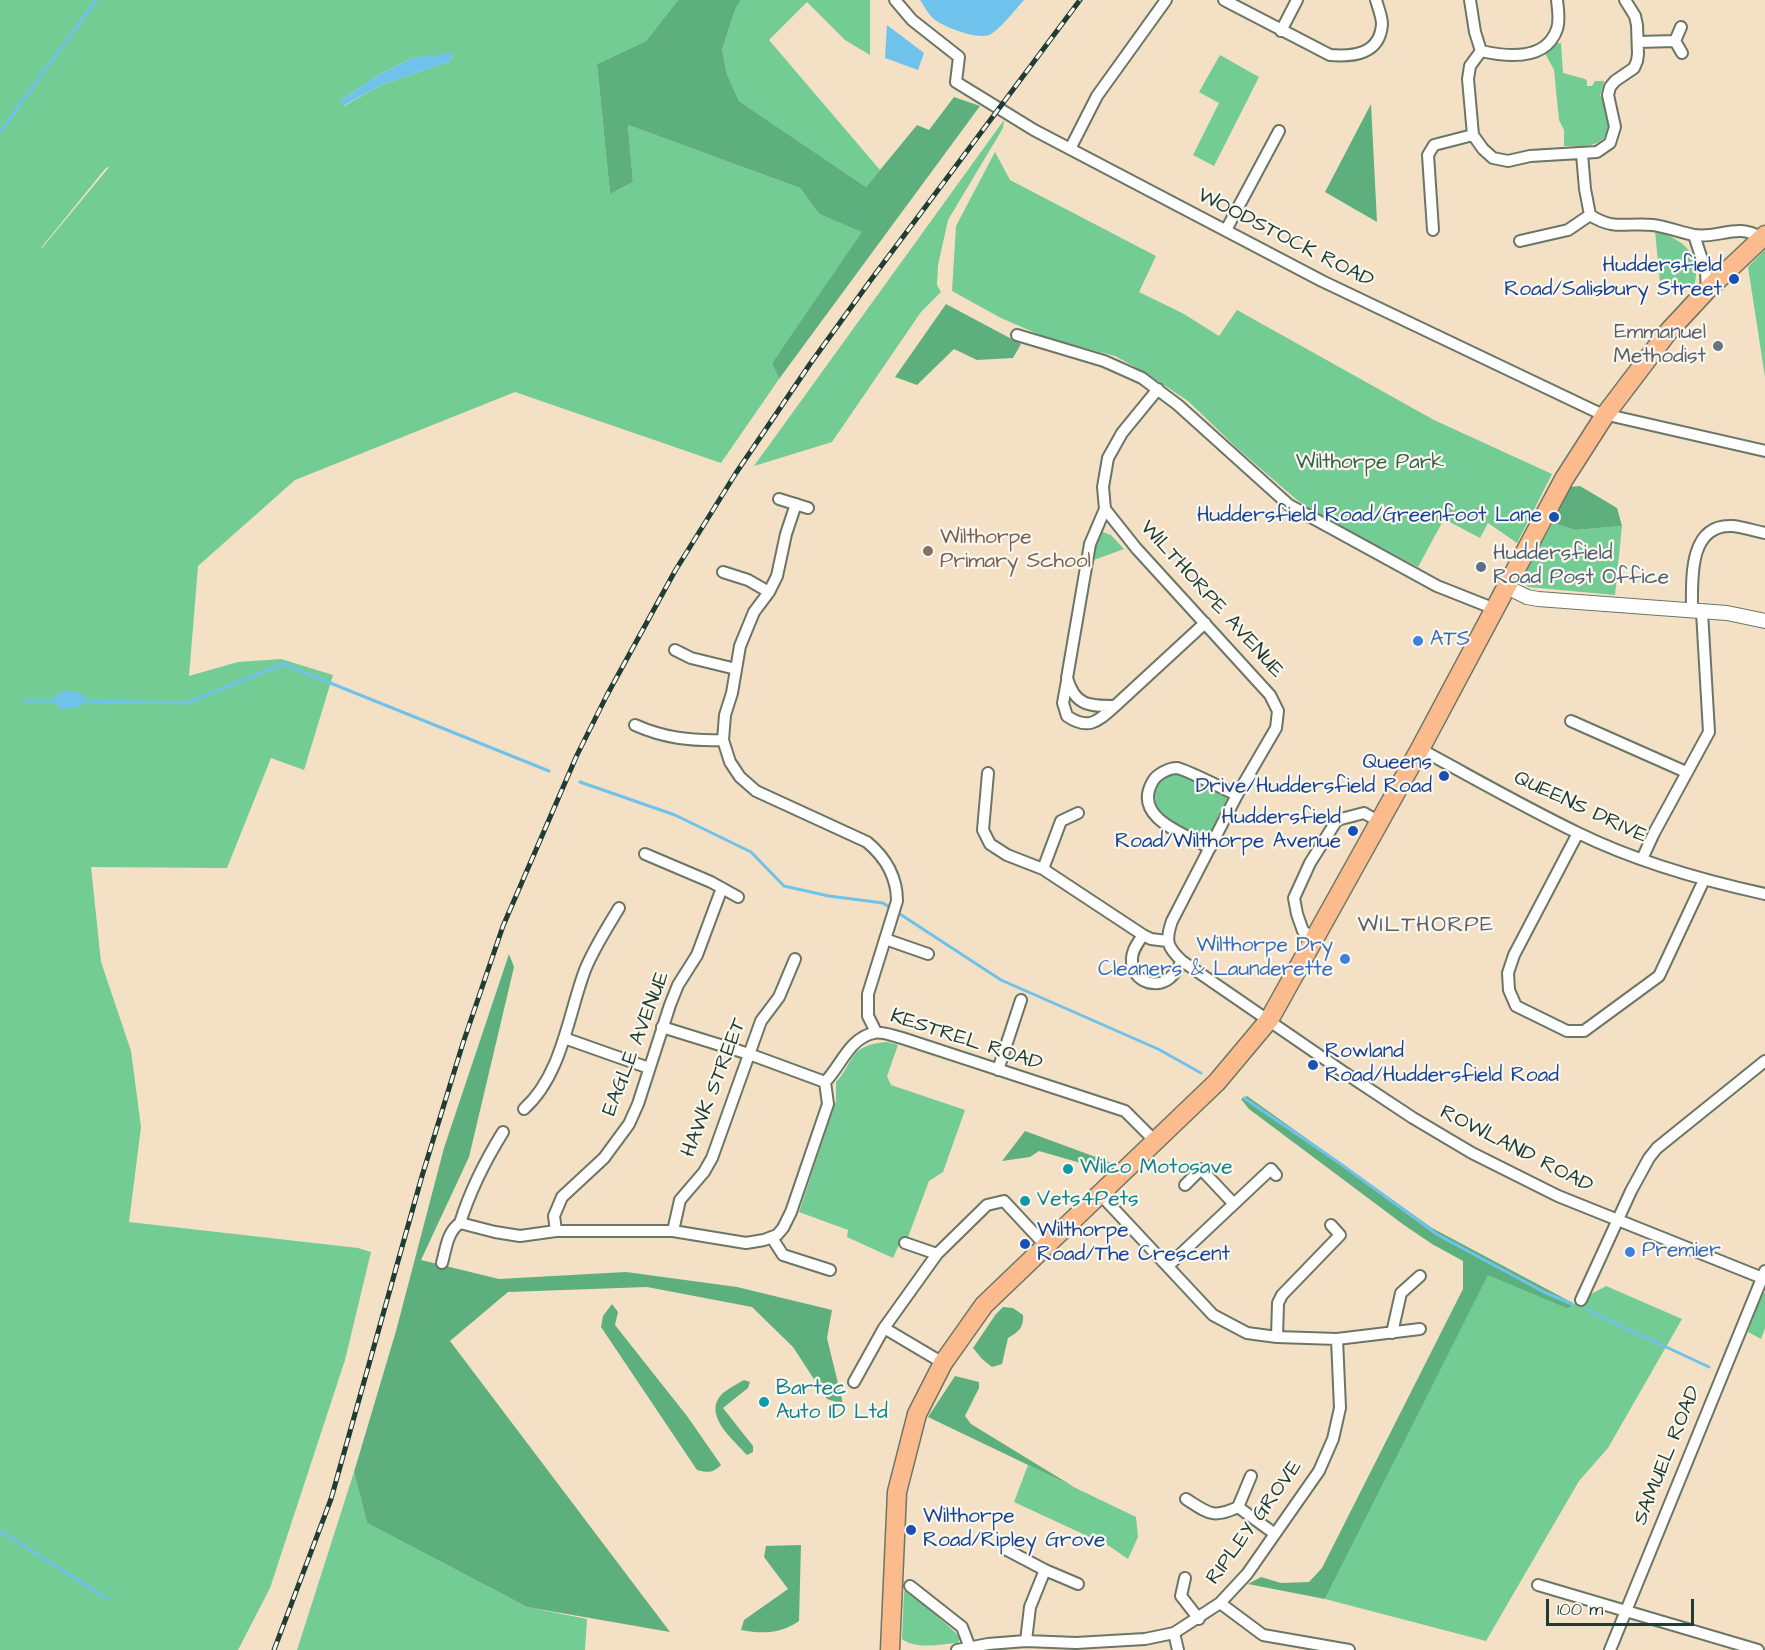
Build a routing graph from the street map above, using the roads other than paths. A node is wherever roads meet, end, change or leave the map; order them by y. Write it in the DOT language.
graph roads {
  1 [pos="895,0"];
  2 [pos="1166,0"];
  3 [pos="1224,0"];
  4 [pos="1297,0"];
  5 [pos="1376,0"];
  6 [pos="1470,0"];
  7 [pos="1557,0"];
  8 [pos="1625,0"];
  9 [pos="1681,27"];
  10 [pos="1281,31"];
  11 [pos="1675,41"];
  12 [pos="1638,42"];
  13 [pos="1482,51"];
  14 [pos="1682,53"];
  15 [pos="1278,131"];
  16 [pos="1473,135"];
  17 [pos="1070,149"];
  18 [pos="1582,154"];
  19 [pos="1590,215"];
  20 [pos="1226,230"];
  21 [pos="1433,230"];
  22 [pos="1694,235"];
  23 [pos="1763,236"];
  24 [pos="1520,241"];
  25 [pos="1707,290"];
  26 [pos="1017,335"];
  27 [pos="1158,389"];
  28 [pos="1605,415"];
  29 [pos="1765,451"];
  30 [pos="779,499"];
  31 [pos="796,504"];
  32 [pos="808,508"];
  33 [pos="1105,509"];
  34 [pos="1765,533"];
  35 [pos="723,572"];
  36 [pos="1507,587"];
  37 [pos="769,592"];
  38 [pos="1495,609"];
  39 [pos="1697,611"];
  40 [pos="1765,621"];
  41 [pos="1205,623"];
  42 [pos="675,650"];
  43 [pos="736,669"];
  44 [pos="1067,678"];
  45 [pos="1115,706"];
  46 [pos="1571,721"];
  47 [pos="635,725"];
  48 [pos="723,740"];
  49 [pos="1420,749"];
  50 [pos="1686,772"];
  51 [pos="988,773"];
  52 [pos="1237,795"];
  53 [pos="1078,813"];
  54 [pos="1378,822"];
  55 [pos="1578,833"];
  56 [pos="1210,848"];
  57 [pos="645,854"];
  58 [pos="1642,859"];
  59 [pos="1043,869"];
  60 [pos="1704,880"];
  61 [pos="722,888"];
  62 [pos="1765,894"];
  63 [pos="738,897"];
  64 [pos="619,908"];
  65 [pos="1143,935"];
  66 [pos="885,939"];
  67 [pos="1315,939"];
  68 [pos="1167,941"];
  69 [pos="928,954"];
  70 [pos="795,958"];
  71 [pos="1182,961"];
  72 [pos="1021,1000"];
  73 [pos="1269,1020"];
  74 [pos="662,1027"];
  75 [pos="876,1032"];
  76 [pos="564,1038"];
  77 [pos="749,1054"];
  78 [pos="1765,1061"];
  79 [pos="649,1068"];
  80 [pos="998,1070"];
  81 [pos="825,1082"];
  82 [pos="524,1109"];
  83 [pos="502,1132"];
  84 [pos="1155,1141"];
  85 [pos="1276,1174"];
  86 [pos="1185,1185"];
  87 [pos="1099,1193"];
  88 [pos="1234,1204"];
  89 [pos="1618,1221"];
  90 [pos="460,1223"];
  91 [pos="1331,1225"];
  92 [pos="556,1231"];
  93 [pos="673,1231"];
  94 [pos="772,1238"];
  95 [pos="905,1243"];
  96 [pos="1045,1245"];
  97 [pos="937,1254"];
  98 [pos="442,1263"];
  99 [pos="1168,1266"];
  100 [pos="830,1270"];
  101 [pos="1420,1276"];
  102 [pos="1764,1276"];
  103 [pos="1581,1300"];
  104 [pos="884,1328"];
  105 [pos="1420,1329"];
  106 [pos="1392,1333"];
  107 [pos="1277,1337"];
  108 [pos="1337,1339"];
  109 [pos="942,1363"];
  110 [pos="854,1382"];
  111 [pos="1251,1476"];
  112 [pos="1186,1499"];
  113 [pos="1238,1507"];
  114 [pos="1275,1534"];
  115 [pos="1006,1550"];
  116 [pos="1044,1570"];
  117 [pos="1185,1578"];
  118 [pos="1078,1584"];
  119 [pos="1538,1585"];
  120 [pos="910,1586"];
  121 [pos="1220,1603"];
  122 [pos="1625,1612"];
  123 [pos="1199,1619"];
  124 [pos="1174,1633"];
  125 [pos="1026,1641"];
  126 [pos="1076,1647"];
  127 [pos="970,1648"];
  128 [pos="890,1650"];
  129 [pos="957,1650"];
  130 [pos="1178,1650"];
  131 [pos="1349,1650"];
  132 [pos="1610,1650"];
  133 [pos="1758,1650"];
  1 -- 17 [label="street, WOODSTOCK ROAD"];
  2 -- 17 [label="street"];
  3 -- 10 [label="street"];
  4 -- 10 [label="street"];
  5 -- 10 [label="street"];
  6 -- 13 [label="street"];
  7 -- 13 [label="street"];
  8 -- 12 [label="street"];
  9 -- 11 [label="street"];
  11 -- 12 [label="street"];
  11 -- 14 [label="street"];
  12 -- 18 [label="street"];
  13 -- 16 [label="street"];
  15 -- 20 [label="street"];
  16 -- 18 [label="street"];
  16 -- 21 [label="street"];
  17 -- 20 [label="street, WOODSTOCK ROAD"];
  18 -- 19 [label="street"];
  19 -- 22 [label="street"];
  19 -- 24 [label="street"];
  20 -- 28 [label="street, WOODSTOCK ROAD"];
  22 -- 23 [label="street"];
  22 -- 25 [label="street"];
  23 -- 25 [label="highway"];
  25 -- 28 [label="highway"];
  26 -- 27 [label="street"];
  27 -- 33 [label="street"];
  27 -- 38 [label="street"];
  28 -- 29 [label="street, WOODSTOCK ROAD"];
  28 -- 36 [label="highway"];
  30 -- 31 [label="street"];
  31 -- 32 [label="street"];
  31 -- 37 [label="street"];
  33 -- 41 [label="street, WILTHORPE AVENUE"];
  33 -- 44 [label="street"];
  34 -- 39 [label="street"];
  35 -- 37 [label="street"];
  36 -- 38 [label="highway"];
  36 -- 39 [label="street"];
  37 -- 43 [label="street"];
  38 -- 49 [label="highway"];
  39 -- 40 [label="street"];
  39 -- 50 [label="street"];
  41 -- 45 [label="street"];
  41 -- 52 [label="street, WILTHORPE AVENUE"];
  42 -- 43 [label="street"];
  43 -- 48 [label="street"];
  44 -- 45 [label="street"];
  44 -- 45 [label="street"];
  46 -- 50 [label="street"];
  47 -- 48 [label="street"];
  48 -- 66 [label="street"];
  49 -- 54 [label="highway"];
  49 -- 55 [label="street, QUEENS DRIVE"];
  50 -- 58 [label="street"];
  51 -- 59 [label="street"];
  52 -- 56 [label="street, WILTHORPE AVENUE"];
  52 -- 56 [label="street"];
  53 -- 59 [label="street"];
  54 -- 67 [label="highway"];
  54 -- 67 [label="street"];
  55 -- 58 [label="street, QUEENS DRIVE"];
  55 -- 60 [label="street"];
  56 -- 68 [label="street, WILTHORPE AVENUE"];
  57 -- 61 [label="street"];
  58 -- 60 [label="street, QUEENS DRIVE"];
  59 -- 65 [label="street"];
  60 -- 62 [label="street, QUEENS DRIVE"];
  61 -- 63 [label="street"];
  61 -- 74 [label="street, EAGLE AVENUE"];
  64 -- 76 [label="street"];
  65 -- 68 [label="street"];
  65 -- 71 [label="street"];
  66 -- 69 [label="street"];
  66 -- 75 [label="street"];
  67 -- 73 [label="highway"];
  68 -- 71 [label="street"];
  70 -- 77 [label="street, HAWK STREET"];
  71 -- 73 [label="street"];
  72 -- 80 [label="street"];
  73 -- 84 [label="highway"];
  73 -- 89 [label="street, ROWLAND ROAD"];
  74 -- 77 [label="street"];
  74 -- 79 [label="street, EAGLE AVENUE"];
  75 -- 80 [label="street, KESTREL ROAD"];
  75 -- 81 [label="street, KESTREL ROAD"];
  76 -- 79 [label="street"];
  76 -- 82 [label="street"];
  77 -- 81 [label="street"];
  77 -- 93 [label="street, HAWK STREET"];
  78 -- 89 [label="street"];
  79 -- 92 [label="street, EAGLE AVENUE"];
  80 -- 84 [label="street, KESTREL ROAD"];
  81 -- 94 [label="street"];
  83 -- 90 [label="street"];
  84 -- 87 [label="highway"];
  85 -- 88 [label="street"];
  86 -- 88 [label="street"];
  87 -- 96 [label="highway"];
  87 -- 99 [label="street"];
  88 -- 99 [label="street"];
  89 -- 102 [label="street, ROWLAND ROAD"];
  89 -- 103 [label="street"];
  90 -- 92 [label="street"];
  90 -- 98 [label="street"];
  91 -- 107 [label="street"];
  92 -- 93 [label="street"];
  93 -- 94 [label="street"];
  94 -- 100 [label="street"];
  95 -- 97 [label="street"];
  96 -- 97 [label="street"];
  96 -- 109 [label="highway"];
  97 -- 104 [label="street"];
  99 -- 107 [label="street"];
  101 -- 106 [label="street"];
  102 -- 122 [label="street, SAMUEL ROAD"];
  104 -- 109 [label="street"];
  104 -- 110 [label="street"];
  105 -- 106 [label="street"];
  106 -- 108 [label="street"];
  107 -- 108 [label="street"];
  108 -- 114 [label="street, RIPLEY GROVE"];
  109 -- 128 [label="highway"];
  111 -- 113 [label="street"];
  112 -- 113 [label="street"];
  113 -- 114 [label="street"];
  114 -- 121 [label="street, RIPLEY GROVE"];
  115 -- 116 [label="street"];
  116 -- 118 [label="street"];
  116 -- 125 [label="street"];
  117 -- 123 [label="street"];
  119 -- 122 [label="street"];
  120 -- 127 [label="street"];
  121 -- 123 [label="street, RIPLEY GROVE"];
  121 -- 131 [label="street"];
  122 -- 132 [label="street, SAMUEL ROAD"];
  122 -- 133 [label="street"];
  123 -- 124 [label="street, RIPLEY GROVE"];
  124 -- 126 [label="street, RIPLEY GROVE"];
  124 -- 130 [label="street"];
  125 -- 126 [label="street, RIPLEY GROVE"];
  125 -- 127 [label="street, RIPLEY GROVE"];
  127 -- 129 [label="street, RIPLEY GROVE"];
}
